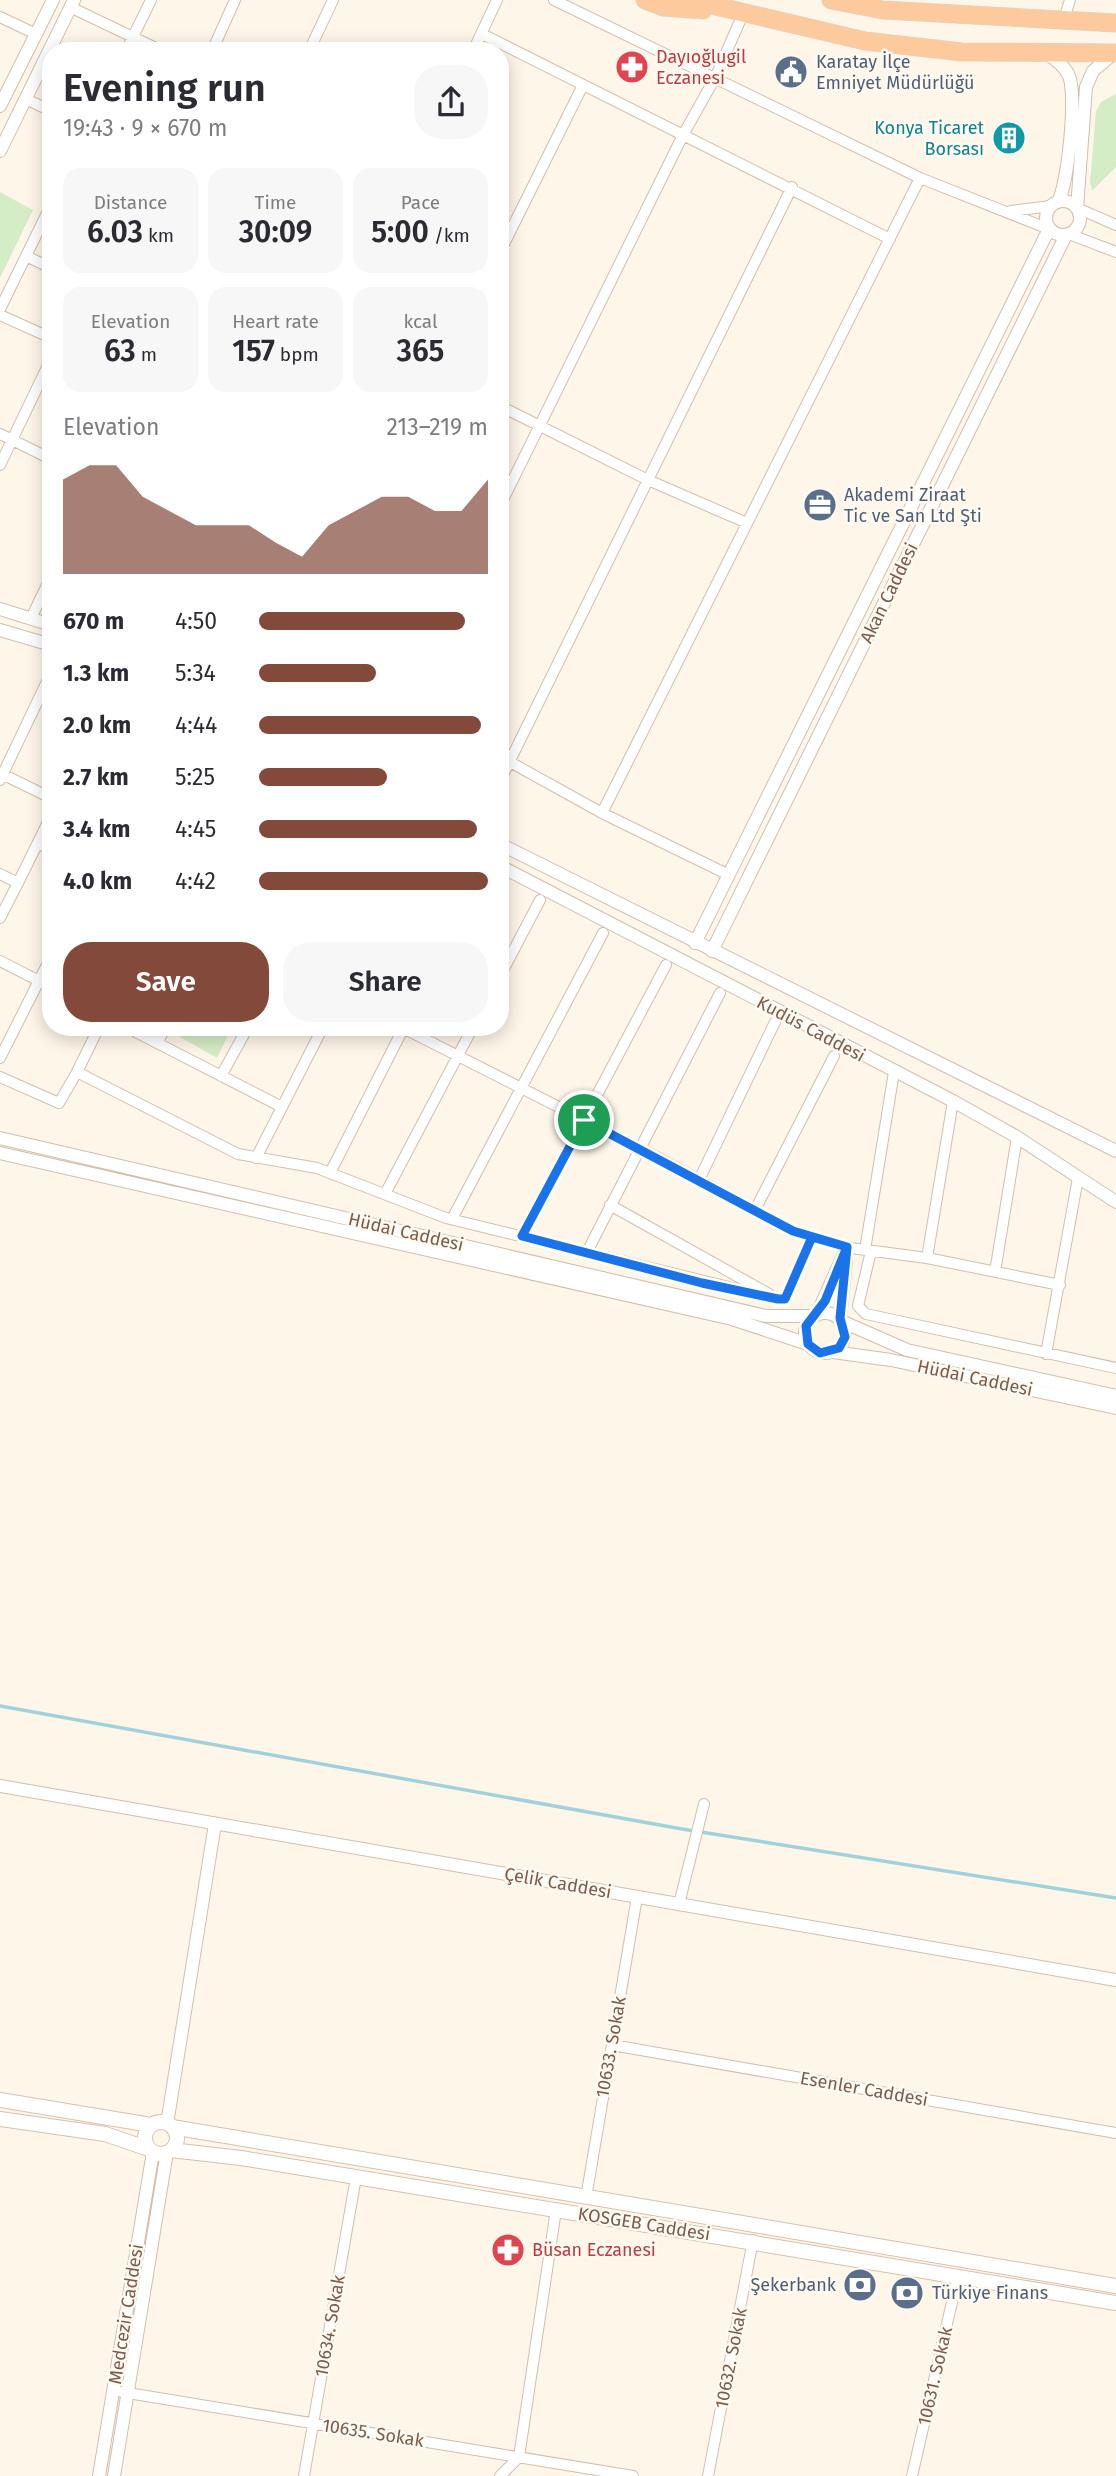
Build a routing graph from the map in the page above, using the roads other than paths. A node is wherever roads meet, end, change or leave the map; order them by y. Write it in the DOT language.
graph roads {
  1 [pos="53,0"];
  2 [pos="151,0"];
  3 [pos="235,0"];
  4 [pos="334,0"];
  5 [pos="497,0"];
  6 [pos="554,0"];
  7 [pos="645,0"];
  8 [pos="690,0"];
  9 [pos="831,0"];
  10 [pos="1070,0"];
  11 [pos="72,4"];
  12 [pos="738,13"];
  13 [pos="0,17"];
  14 [pos="1063,22"];
  15 [pos="1116,23"];
  16 [pos="36,34"];
  17 [pos="482,34"];
  18 [pos="133,37"];
  19 [pos="54,42"];
  20 [pos="131,42"];
  21 [pos="143,42"];
  22 [pos="216,42"];
  23 [pos="313,42"];
  24 [pos="478,42"];
  25 [pos="498,42"];
  26 [pos="509,48"];
  27 [pos="1046,53"];
  28 [pos="1115,53"];
  29 [pos="42,66"];
  30 [pos="715,78"];
  31 [pos="583,85"];
  32 [pos="26,99"];
  33 [pos="1,100"];
  34 [pos="42,107"];
  35 [pos="683,135"];
  36 [pos="0,151"];
  37 [pos="920,178"];
  38 [pos="792,187"];
  39 [pos="1054,204"];
  40 [pos="1077,208"];
  41 [pos="1001,211"];
  42 [pos="42,223"];
  43 [pos="1116,225"];
  44 [pos="1049,229"];
  45 [pos="509,234"];
  46 [pos="1068,235"];
  47 [pos="890,239"];
  48 [pos="1116,253"];
  49 [pos="26,256"];
  50 [pos="42,264"];
  51 [pos="0,309"];
  52 [pos="0,315"];
  53 [pos="42,334"];
  54 [pos="42,377"];
  55 [pos="509,410"];
  56 [pos="540,426"];
  57 [pos="0,434"];
  58 [pos="11,440"];
  59 [pos="42,455"];
  60 [pos="0,465"];
  61 [pos="648,480"];
  62 [pos="509,488"];
  63 [pos="747,523"];
  64 [pos="42,595"];
  65 [pos="0,609"];
  66 [pos="31,618"];
  67 [pos="42,622"];
  68 [pos="0,630"];
  69 [pos="42,642"];
  70 [pos="42,692"];
  71 [pos="510,762"];
  72 [pos="1,776"];
  73 [pos="42,794"];
  74 [pos="603,813"];
  75 [pos="42,833"];
  76 [pos="37,843"];
  77 [pos="42,846"];
  78 [pos="509,849"];
  79 [pos="509,871"];
  80 [pos="0,874"];
  81 [pos="729,874"];
  82 [pos="18,883"];
  83 [pos="540,900"];
  84 [pos="0,918"];
  85 [pos="603,933"];
  86 [pos="695,943"];
  87 [pos="712,951"];
  88 [pos="509,958"];
  89 [pos="0,961"];
  90 [pos="666,965"];
  91 [pos="42,975"];
  92 [pos="39,981"];
  93 [pos="42,982"];
  94 [pos="720,993"];
  95 [pos="775,1022"];
  96 [pos="95,1036"];
  97 [pos="143,1036"];
  98 [pos="161,1036"];
  99 [pos="243,1036"];
  100 [pos="318,1036"];
  101 [pos="399,1036"];
  102 [pos="419,1036"];
  103 [pos="468,1036"];
  104 [pos="157,1043"];
  105 [pos="458,1056"];
  106 [pos="834,1056"];
  107 [pos="0,1058"];
  108 [pos="77,1072"];
  109 [pos="894,1072"];
  110 [pos="221,1076"];
  111 [pos="0,1077"];
  112 [pos="521,1088"];
  113 [pos="953,1101"];
  114 [pos="282,1107"];
  115 [pos="584,1120"];
  116 [pos="1017,1137"];
  117 [pos="0,1138"];
  118 [pos="640,1149"];
  119 [pos="1116,1151"];
  120 [pos="0,1153"];
  121 [pos="256,1158"];
  122 [pos="330,1173"];
  123 [pos="1078,1178"];
  124 [pos="699,1180"];
  125 [pos="385,1194"];
  126 [pos="1116,1202"];
  127 [pos="610,1205"];
  128 [pos="755,1210"];
  129 [pos="452,1219"];
  130 [pos="522,1236"];
  131 [pos="812,1237"];
  132 [pos="847,1247"];
  133 [pos="868,1250"];
  134 [pos="587,1252"];
  135 [pos="927,1258"];
  136 [pos="995,1272"];
  137 [pos="1060,1285"];
  138 [pos="778,1299"];
  139 [pos="815,1315"];
  140 [pos="841,1320"];
  141 [pos="808,1344"];
  142 [pos="833,1352"];
  143 [pos="1046,1354"];
  144 [pos="1116,1368"];
  145 [pos="1116,1396"];
  146 [pos="1116,1408"];
  147 [pos="0,1786"];
  148 [pos="704,1804"];
  149 [pos="215,1824"];
  150 [pos="637,1897"];
  151 [pos="679,1904"];
  152 [pos="1116,1980"];
  153 [pos="612,2045"];
  154 [pos="0,2100"];
  155 [pos="0,2119"];
  156 [pos="151,2125"];
  157 [pos="169,2125"];
  158 [pos="1116,2133"];
  159 [pos="160,2151"];
  160 [pos="356,2177"];
  161 [pos="586,2197"];
  162 [pos="556,2210"];
  163 [pos="753,2240"];
  164 [pos="958,2276"];
  165 [pos="1116,2286"];
  166 [pos="1116,2303"];
  167 [pos="113,2390"];
  168 [pos="128,2393"];
  169 [pos="313,2423"];
  170 [pos="519,2457"];
  171 [pos="99,2476"];
  172 [pos="114,2476"];
  173 [pos="304,2476"];
  174 [pos="500,2476"];
  175 [pos="633,2476"];
  176 [pos="708,2476"];
  177 [pos="912,2476"];
  1 -- 16 [label="street"];
  2 -- 18 [label="street"];
  3 -- 22 [label="street"];
  4 -- 23 [label="street"];
  5 -- 17 [label="street"];
  6 -- 30 [label="street"];
  7 -- 12 [label="highway"];
  8 -- 12 [label="highway"];
  9 -- 14 [label="highway"];
  10 -- 14 [label="street"];
  11 -- 18 [label="street"];
  11 -- 19 [label="street"];
  12 -- 27 [label="highway"];
  12 -- 30 [label="street"];
  13 -- 16 [label="street"];
  14 -- 15 [label="highway"];
  16 -- 33 [label="street"];
  17 -- 24 [label="street"];
  17 -- 25 [label="street"];
  18 -- 20 [label="street"];
  18 -- 21 [label="street"];
  26 -- 31 [label="street"];
  27 -- 28 [label="highway"];
  27 -- 39 [label="street"];
  28 -- 40 [label="street"];
  29 -- 32 [label="street"];
  30 -- 35 [label="street"];
  30 -- 37 [label="street"];
  31 -- 35 [label="street"];
  31 -- 45 [label="street"];
  32 -- 34 [label="street"];
  32 -- 36 [label="street"];
  35 -- 38 [label="street"];
  35 -- 56 [label="street"];
  37 -- 41 [label="street"];
  37 -- 47 [label="street"];
  38 -- 47 [label="street"];
  38 -- 61 [label="street"];
  39 -- 40 [label="street"];
  39 -- 41 [label="street"];
  39 -- 44 [label="street"];
  40 -- 43 [label="street"];
  40 -- 46 [label="street"];
  41 -- 44 [label="street"];
  42 -- 49 [label="street"];
  44 -- 46 [label="street"];
  44 -- 81 [label="street, Akan Caddesi"];
  46 -- 48 [label="street"];
  46 -- 87 [label="street, Akan Caddesi"];
  47 -- 63 [label="street"];
  49 -- 50 [label="street"];
  49 -- 51 [label="street"];
  52 -- 53 [label="street"];
  54 -- 58 [label="street"];
  55 -- 56 [label="street"];
  56 -- 61 [label="street"];
  56 -- 62 [label="street"];
  57 -- 58 [label="street"];
  58 -- 59 [label="street"];
  58 -- 60 [label="street"];
  61 -- 63 [label="street"];
  61 -- 71 [label="street"];
  63 -- 74 [label="street"];
  64 -- 66 [label="street"];
  65 -- 66 [label="street"];
  66 -- 67 [label="street"];
  68 -- 69 [label="street"];
  70 -- 72 [label="street"];
  71 -- 74 [label="street"];
  72 -- 73 [label="street"];
  74 -- 81 [label="street"];
  75 -- 76 [label="street"];
  76 -- 77 [label="street"];
  76 -- 82 [label="street"];
  78 -- 86 [label="street, Kudüs Caddesi"];
  79 -- 109 [label="street, Kudüs Caddesi"];
  80 -- 82 [label="street"];
  81 -- 86 [label="street, Akan Caddesi"];
  82 -- 84 [label="street"];
  83 -- 88 [label="street"];
  85 -- 112 [label="street"];
  86 -- 87 [label="street, Kudüs Caddesi"];
  87 -- 119 [label="street, Kudüs Caddesi"];
  89 -- 92 [label="street"];
  90 -- 115 [label="street"];
  91 -- 92 [label="street"];
  92 -- 93 [label="street"];
  92 -- 107 [label="street"];
  94 -- 118 [label="street"];
  95 -- 124 [label="street"];
  96 -- 108 [label="street"];
  97 -- 104 [label="street"];
  98 -- 104 [label="street"];
  99 -- 110 [label="street"];
  100 -- 114 [label="street"];
  101 -- 122 [label="street"];
  102 -- 105 [label="street"];
  103 -- 105 [label="street"];
  104 -- 110 [label="street"];
  105 -- 112 [label="street"];
  105 -- 125 [label="street"];
  106 -- 128 [label="street"];
  108 -- 111 [label="street"];
  108 -- 121 [label="street"];
  109 -- 113 [label="street, Kudüs Caddesi"];
  109 -- 133 [label="street"];
  110 -- 114 [label="street"];
  112 -- 115 [label="street"];
  112 -- 129 [label="street"];
  113 -- 116 [label="street, Kudüs Caddesi"];
  113 -- 135 [label="street"];
  114 -- 121 [label="street"];
  115 -- 118 [label="street"];
  115 -- 130 [label="street"];
  116 -- 123 [label="street, Kudüs Caddesi"];
  116 -- 136 [label="street"];
  117 -- 139 [label="street, Hüdai Caddesi"];
  118 -- 124 [label="street"];
  118 -- 127 [label="street"];
  120 -- 141 [label="street, Hüdai Caddesi"];
  121 -- 122 [label="street"];
  122 -- 125 [label="street"];
  123 -- 126 [label="street, Kudüs Caddesi"];
  123 -- 137 [label="street"];
  124 -- 128 [label="street"];
  125 -- 129 [label="street"];
  127 -- 134 [label="street"];
  127 -- 138 [label="street"];
  128 -- 131 [label="street"];
  129 -- 130 [label="street"];
  130 -- 134 [label="street"];
  131 -- 132 [label="street"];
  131 -- 138 [label="street"];
  132 -- 133 [label="street"];
  132 -- 139 [label="street"];
  132 -- 140 [label="street"];
  133 -- 135 [label="street"];
  133 -- 143 [label="street"];
  134 -- 138 [label="street"];
  135 -- 136 [label="street"];
  136 -- 137 [label="street"];
  137 -- 143 [label="street"];
  139 -- 140 [label="street"];
  139 -- 141 [label="street"];
  140 -- 142 [label="street"];
  140 -- 145 [label="street, Hüdai Caddesi"];
  141 -- 142 [label="street"];
  142 -- 146 [label="street, Hüdai Caddesi"];
  143 -- 144 [label="street"];
  147 -- 149 [label="street, Çelik Caddesi"];
  148 -- 151 [label="street"];
  149 -- 150 [label="street, Çelik Caddesi"];
  149 -- 157 [label="street"];
  150 -- 151 [label="street, Çelik Caddesi"];
  150 -- 153 [label="street, 10633. Sokak"];
  151 -- 152 [label="street, Çelik Caddesi"];
  153 -- 158 [label="street, Esenler Caddesi"];
  153 -- 161 [label="street, 10633. Sokak"];
  154 -- 156 [label="main road"];
  155 -- 159 [label="main road, KOSGEB Caddesi"];
  156 -- 157 [label="main road, KOSGEB Caddesi"];
  156 -- 159 [label="main road"];
  157 -- 159 [label="main road"];
  157 -- 161 [label="main road, KOSGEB Caddesi"];
  159 -- 160 [label="main road, KOSGEB Caddesi"];
  159 -- 167 [label="street, Medcezir Caddesi"];
  159 -- 168 [label="street, Medcezir Caddesi"];
  160 -- 162 [label="main road, KOSGEB Caddesi"];
  160 -- 169 [label="street, 10634. Sokak"];
  161 -- 165 [label="main road, KOSGEB Caddesi"];
  162 -- 163 [label="main road, KOSGEB Caddesi"];
  162 -- 170 [label="street"];
  163 -- 164 [label="main road, KOSGEB Caddesi"];
  163 -- 176 [label="street, 10632. Sokak"];
  164 -- 166 [label="main road, KOSGEB Caddesi"];
  164 -- 177 [label="street, 10631. Sokak"];
  167 -- 168 [label="street, 10635. Sokak"];
  167 -- 171 [label="street, Medcezir Caddesi"];
  168 -- 169 [label="street, 10635. Sokak"];
  168 -- 172 [label="street, Medcezir Caddesi"];
  169 -- 170 [label="street, 10635. Sokak"];
  169 -- 173 [label="street, 10634. Sokak"];
  170 -- 174 [label="street"];
  170 -- 175 [label="street, 10635. Sokak"];
}
